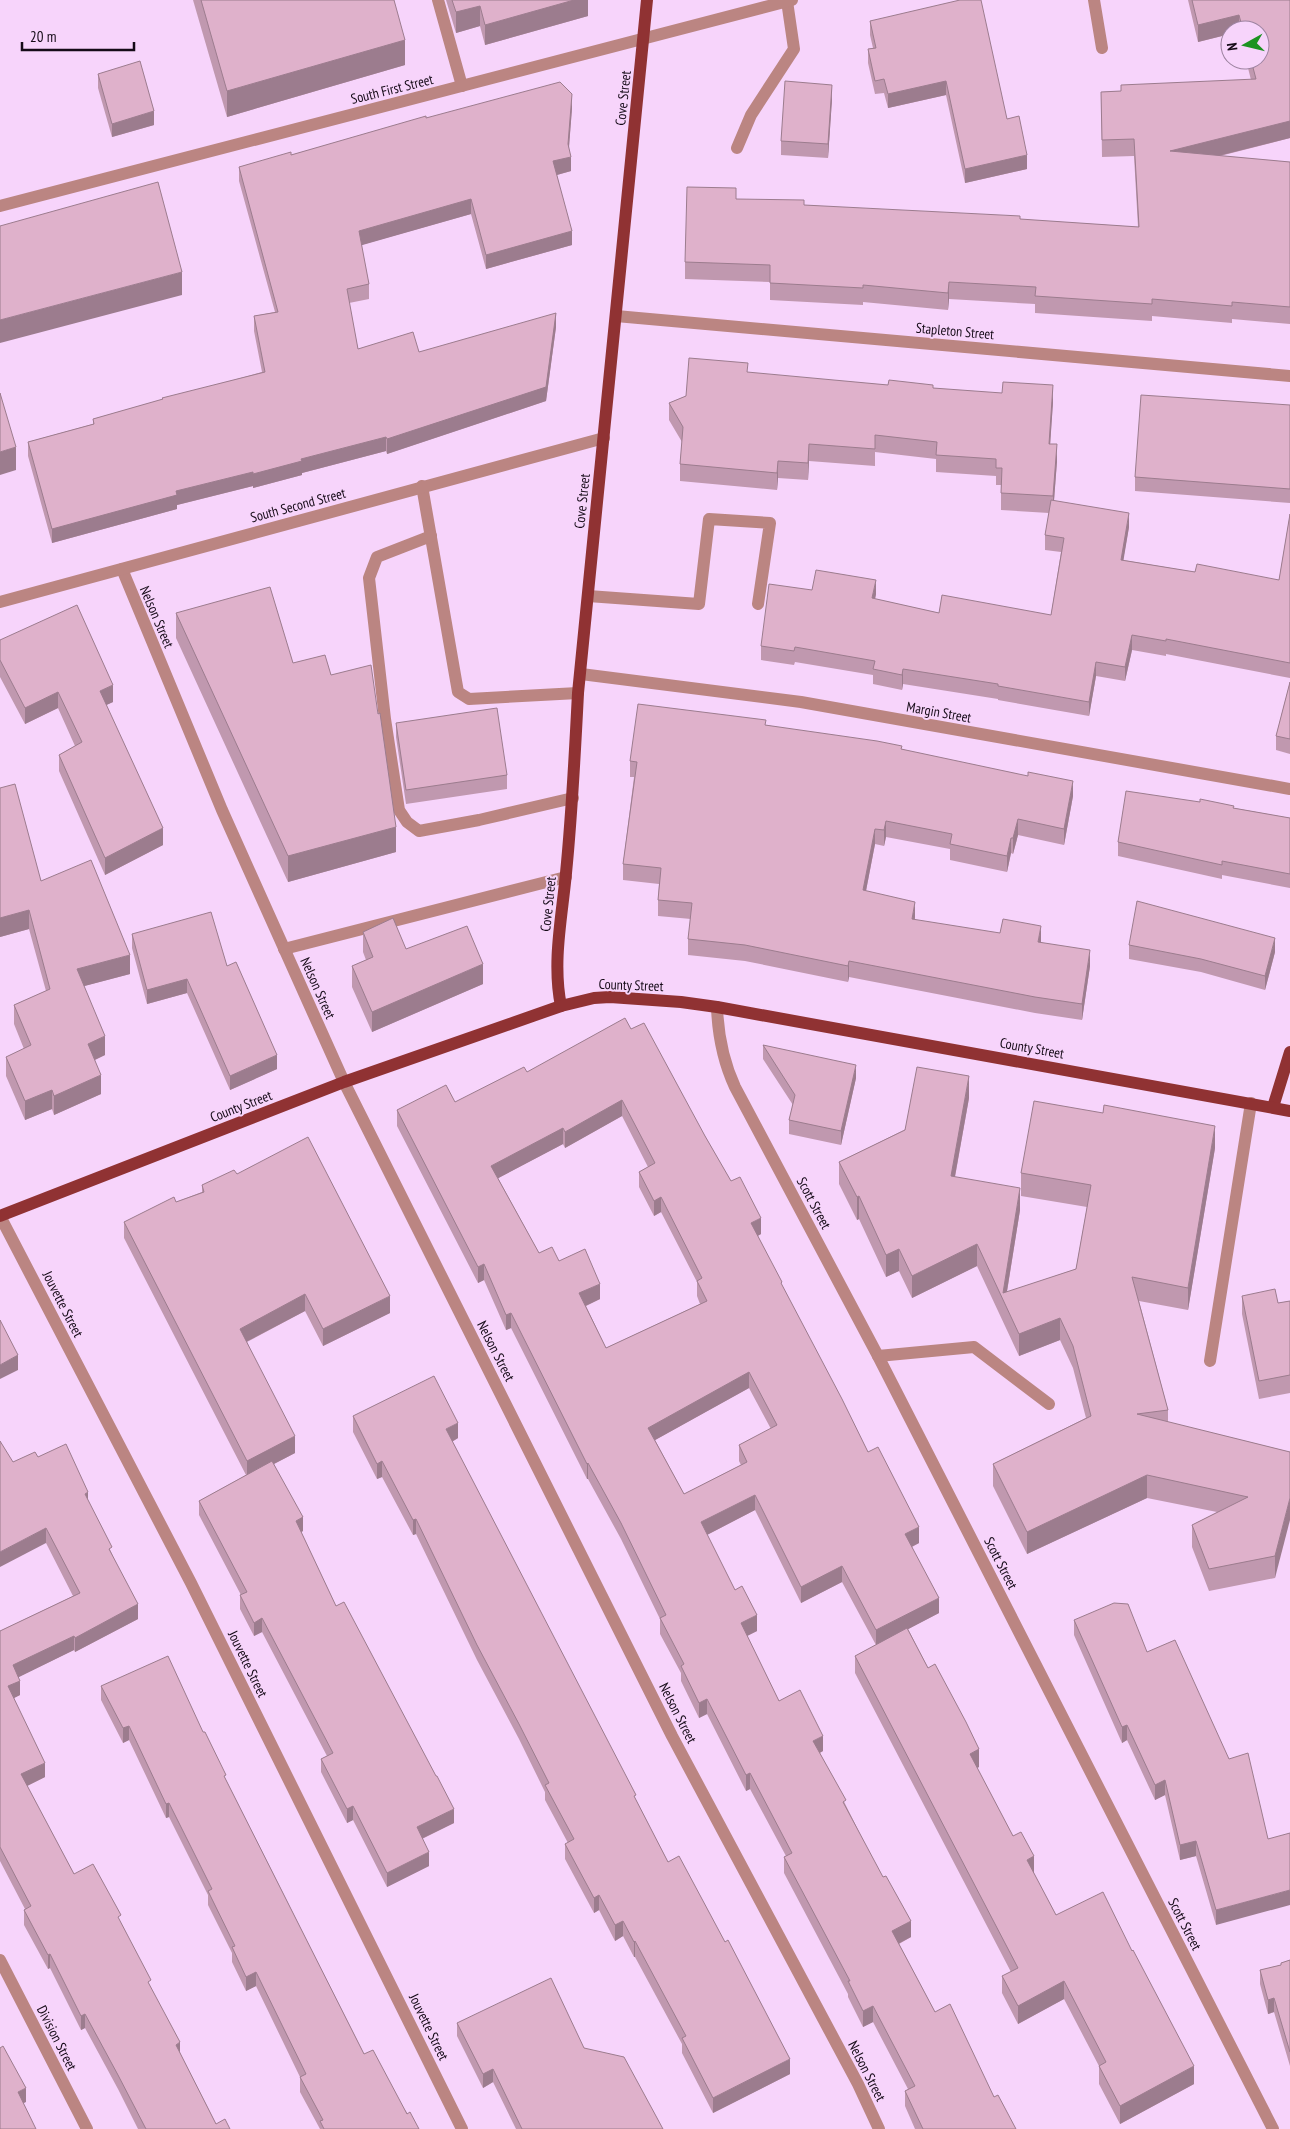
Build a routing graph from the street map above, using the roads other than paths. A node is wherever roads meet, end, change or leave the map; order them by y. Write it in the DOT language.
graph roads {
  1 [pos="438,0"];
  2 [pos="647,0"];
  3 [pos="1094,0"];
  4 [pos="789,1"];
  5 [pos="643,38"];
  6 [pos="1102,48"];
  7 [pos="462,86"];
  8 [pos="737,148"];
  9 [pos="0,206"];
  10 [pos="616,316"];
  11 [pos="1290,376"];
  12 [pos="604,438"];
  13 [pos="422,486"];
  14 [pos="431,536"];
  15 [pos="122,570"];
  16 [pos="588,596"];
  17 [pos="0,602"];
  18 [pos="758,604"];
  19 [pos="580,674"];
  20 [pos="578,693"];
  21 [pos="1290,789"];
  22 [pos="573,798"];
  23 [pos="566,877"];
  24 [pos="284,949"];
  25 [pos="561,1006"];
  26 [pos="717,1007"];
  27 [pos="1290,1052"];
  28 [pos="344,1082"];
  29 [pos="1251,1103"];
  30 [pos="1273,1107"];
  31 [pos="1290,1111"];
  32 [pos="0,1216"];
  33 [pos="878,1356"];
  34 [pos="1210,1361"];
  35 [pos="1049,1404"];
  36 [pos="0,1960"];
  37 [pos="87,2129"];
  38 [pos="462,2129"];
  39 [pos="879,2129"];
  40 [pos="1273,2129"];
  1 -- 7 [label="street"];
  2 -- 5 [label="main road, Cove Street"];
  3 -- 6 [label="street"];
  4 -- 5 [label="street, South First Street"];
  4 -- 8 [label="street"];
  5 -- 7 [label="street, South First Street"];
  5 -- 10 [label="main road, Cove Street"];
  7 -- 9 [label="street, South First Street"];
  10 -- 11 [label="street, Stapleton Street"];
  10 -- 12 [label="main road, Cove Street"];
  12 -- 13 [label="street, South Second Street"];
  12 -- 16 [label="main road, Cove Street"];
  13 -- 14 [label="street"];
  13 -- 15 [label="street, South Second Street"];
  14 -- 20 [label="street"];
  14 -- 22 [label="street"];
  15 -- 17 [label="street, South Second Street"];
  15 -- 24 [label="street, Nelson Street"];
  16 -- 18 [label="street"];
  16 -- 19 [label="main road, Cove Street"];
  19 -- 20 [label="main road, Cove Street"];
  19 -- 21 [label="street, Margin Street"];
  20 -- 22 [label="main road, Cove Street"];
  22 -- 23 [label="main road, Cove Street"];
  23 -- 24 [label="street"];
  23 -- 25 [label="main road, Cove Street"];
  24 -- 28 [label="street, Nelson Street"];
  25 -- 26 [label="main road, County Street"];
  25 -- 28 [label="main road, County Street"];
  26 -- 29 [label="main road, County Street"];
  26 -- 33 [label="street, Scott Street"];
  27 -- 30 [label="main road"];
  28 -- 32 [label="main road, County Street"];
  28 -- 39 [label="street, Nelson Street"];
  29 -- 30 [label="main road, County Street"];
  29 -- 34 [label="street"];
  30 -- 31 [label="main road, County Street"];
  32 -- 38 [label="street, Jouvette Street"];
  33 -- 35 [label="street"];
  33 -- 40 [label="street, Scott Street"];
  36 -- 37 [label="street, Division Street"];
}
